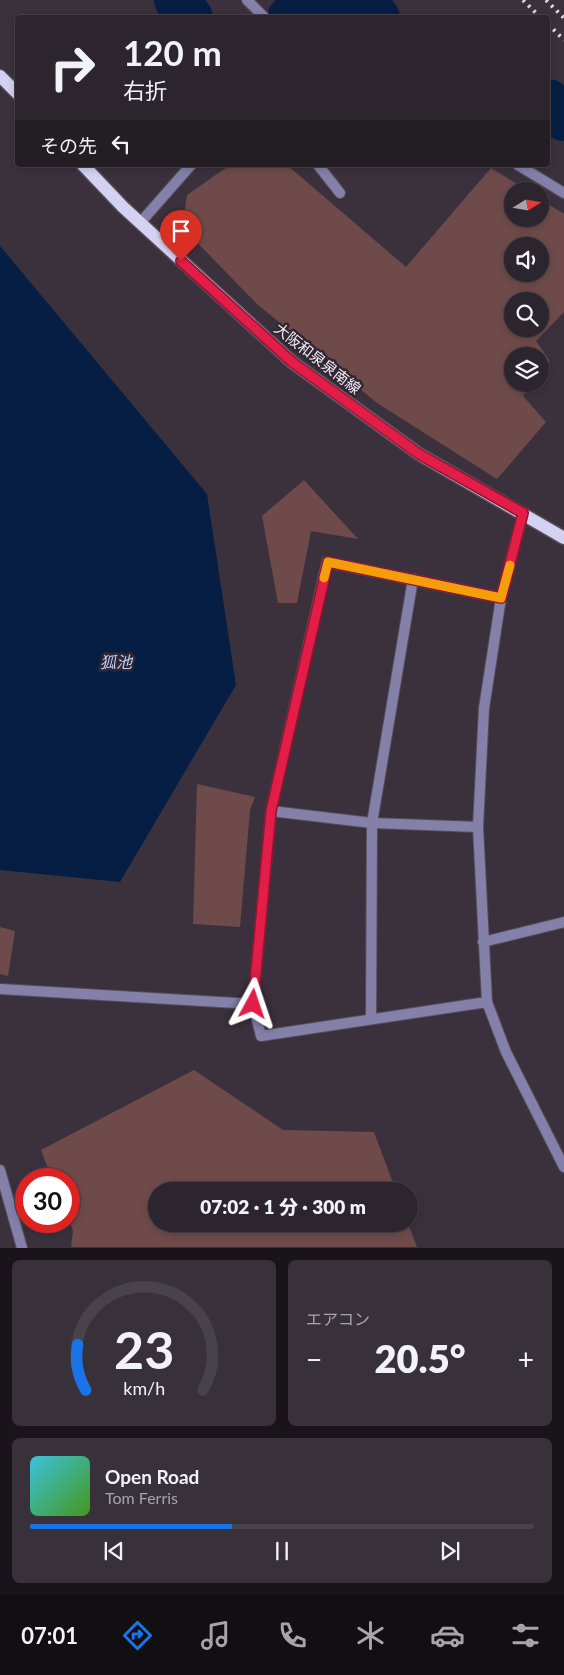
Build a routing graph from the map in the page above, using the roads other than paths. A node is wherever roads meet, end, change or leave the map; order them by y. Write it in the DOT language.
graph roads {
  1 [pos="247,0"];
  2 [pos="262,15"];
  3 [pos="0,76"];
  4 [pos="15,91"];
  5 [pos="85,167"];
  6 [pos="189,167"];
  7 [pos="320,167"];
  8 [pos="521,167"];
  9 [pos="340,193"];
  10 [pos="564,193"];
  11 [pos="140,223"];
  12 [pos="523,513"];
  13 [pos="564,538"];
  14 [pos="414,579"];
  15 [pos="501,598"];
  16 [pos="271,811"];
  17 [pos="372,823"];
  18 [pos="478,827"];
  19 [pos="564,922"];
  20 [pos="483,942"];
  21 [pos="0,989"];
  22 [pos="486,1002"];
  23 [pos="253,1004"];
  24 [pos="371,1019"];
  25 [pos="564,1167"];
  26 [pos="0,1170"];
  27 [pos="22,1248"];
  1 -- 2 [label="street"];
  3 -- 4 [label="main road"];
  5 -- 11 [label="main road, 大阪和泉泉南線"];
  6 -- 11 [label="street"];
  7 -- 9 [label="street"];
  8 -- 10 [label="street"];
  11 -- 12 [label="main road, 大阪和泉泉南線"];
  12 -- 13 [label="main road, 大阪和泉泉南線"];
  12 -- 15 [label="street"];
  14 -- 15 [label="street"];
  14 -- 16 [label="street"];
  14 -- 17 [label="street"];
  15 -- 18 [label="street"];
  16 -- 17 [label="street"];
  16 -- 23 [label="street"];
  17 -- 18 [label="street"];
  17 -- 24 [label="street"];
  18 -- 20 [label="street"];
  19 -- 20 [label="street"];
  20 -- 22 [label="street"];
  21 -- 23 [label="street"];
  22 -- 24 [label="street"];
  22 -- 25 [label="street"];
  23 -- 24 [label="street"];
  26 -- 27 [label="street"];
}
